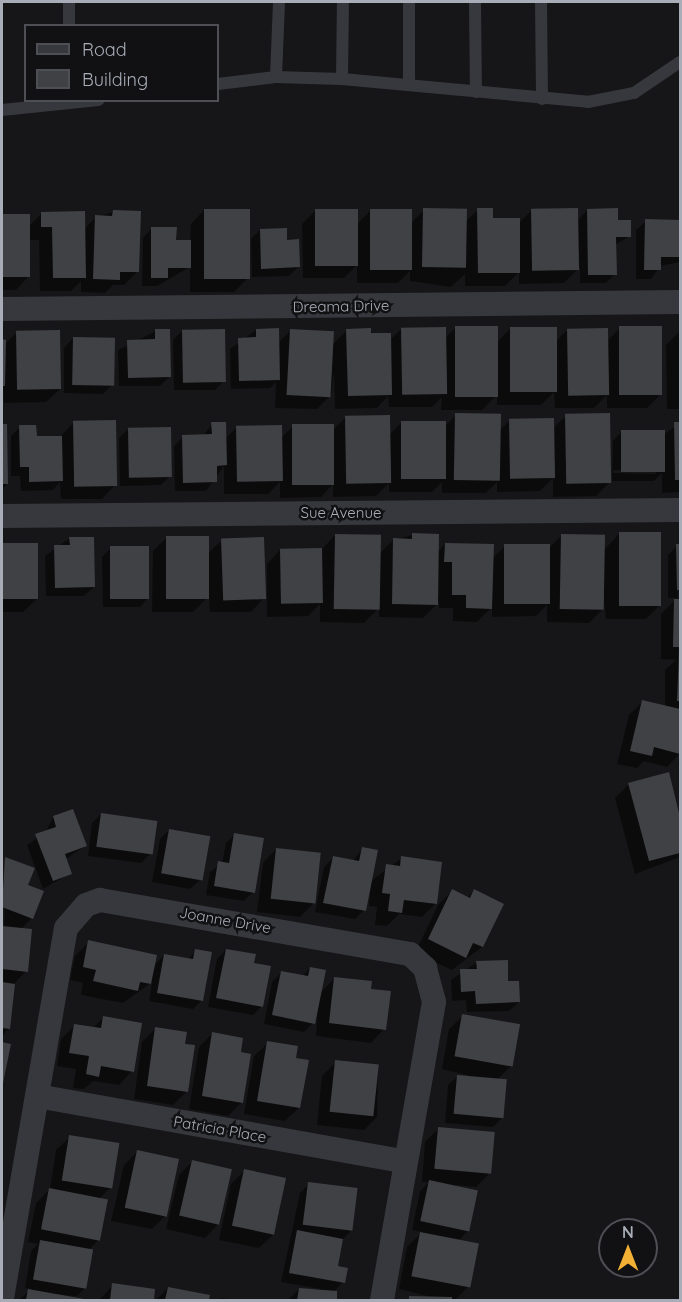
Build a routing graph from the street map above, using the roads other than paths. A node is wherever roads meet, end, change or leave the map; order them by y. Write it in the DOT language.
graph roads {
  1 [pos="69,2"];
  2 [pos="279,2"];
  3 [pos="343,2"];
  4 [pos="409,2"];
  5 [pos="475,2"];
  6 [pos="541,2"];
  7 [pos="69,24"];
  8 [pos="681,62"];
  9 [pos="276,77"];
  10 [pos="342,79"];
  11 [pos="219,84"];
  12 [pos="409,85"];
  13 [pos="476,92"];
  14 [pos="542,99"];
  15 [pos="69,103"];
  16 [pos="2,110"];
  17 [pos="681,302"];
  18 [pos="2,309"];
  19 [pos="681,510"];
  20 [pos="2,516"];
  21 [pos="37,1096"];
  22 [pos="403,1161"];
  23 [pos="2,1298"];
  24 [pos="382,1300"];
  1 -- 7 [label="lane"];
  2 -- 9 [label="lane"];
  3 -- 10 [label="lane"];
  4 -- 12 [label="lane"];
  5 -- 13 [label="lane"];
  6 -- 14 [label="lane"];
  8 -- 14 [label="lane"];
  9 -- 10 [label="lane"];
  9 -- 11 [label="lane"];
  10 -- 12 [label="lane"];
  12 -- 13 [label="lane"];
  13 -- 14 [label="lane"];
  15 -- 16 [label="lane"];
  17 -- 18 [label="street, Dreama Drive"];
  19 -- 20 [label="street, Sue Avenue"];
  21 -- 22 [label="street, Patricia Place"];
  21 -- 22 [label="street, Joanne Drive"];
  21 -- 23 [label="street, Joanne Drive"];
  22 -- 24 [label="street, Joanne Drive"];
}
